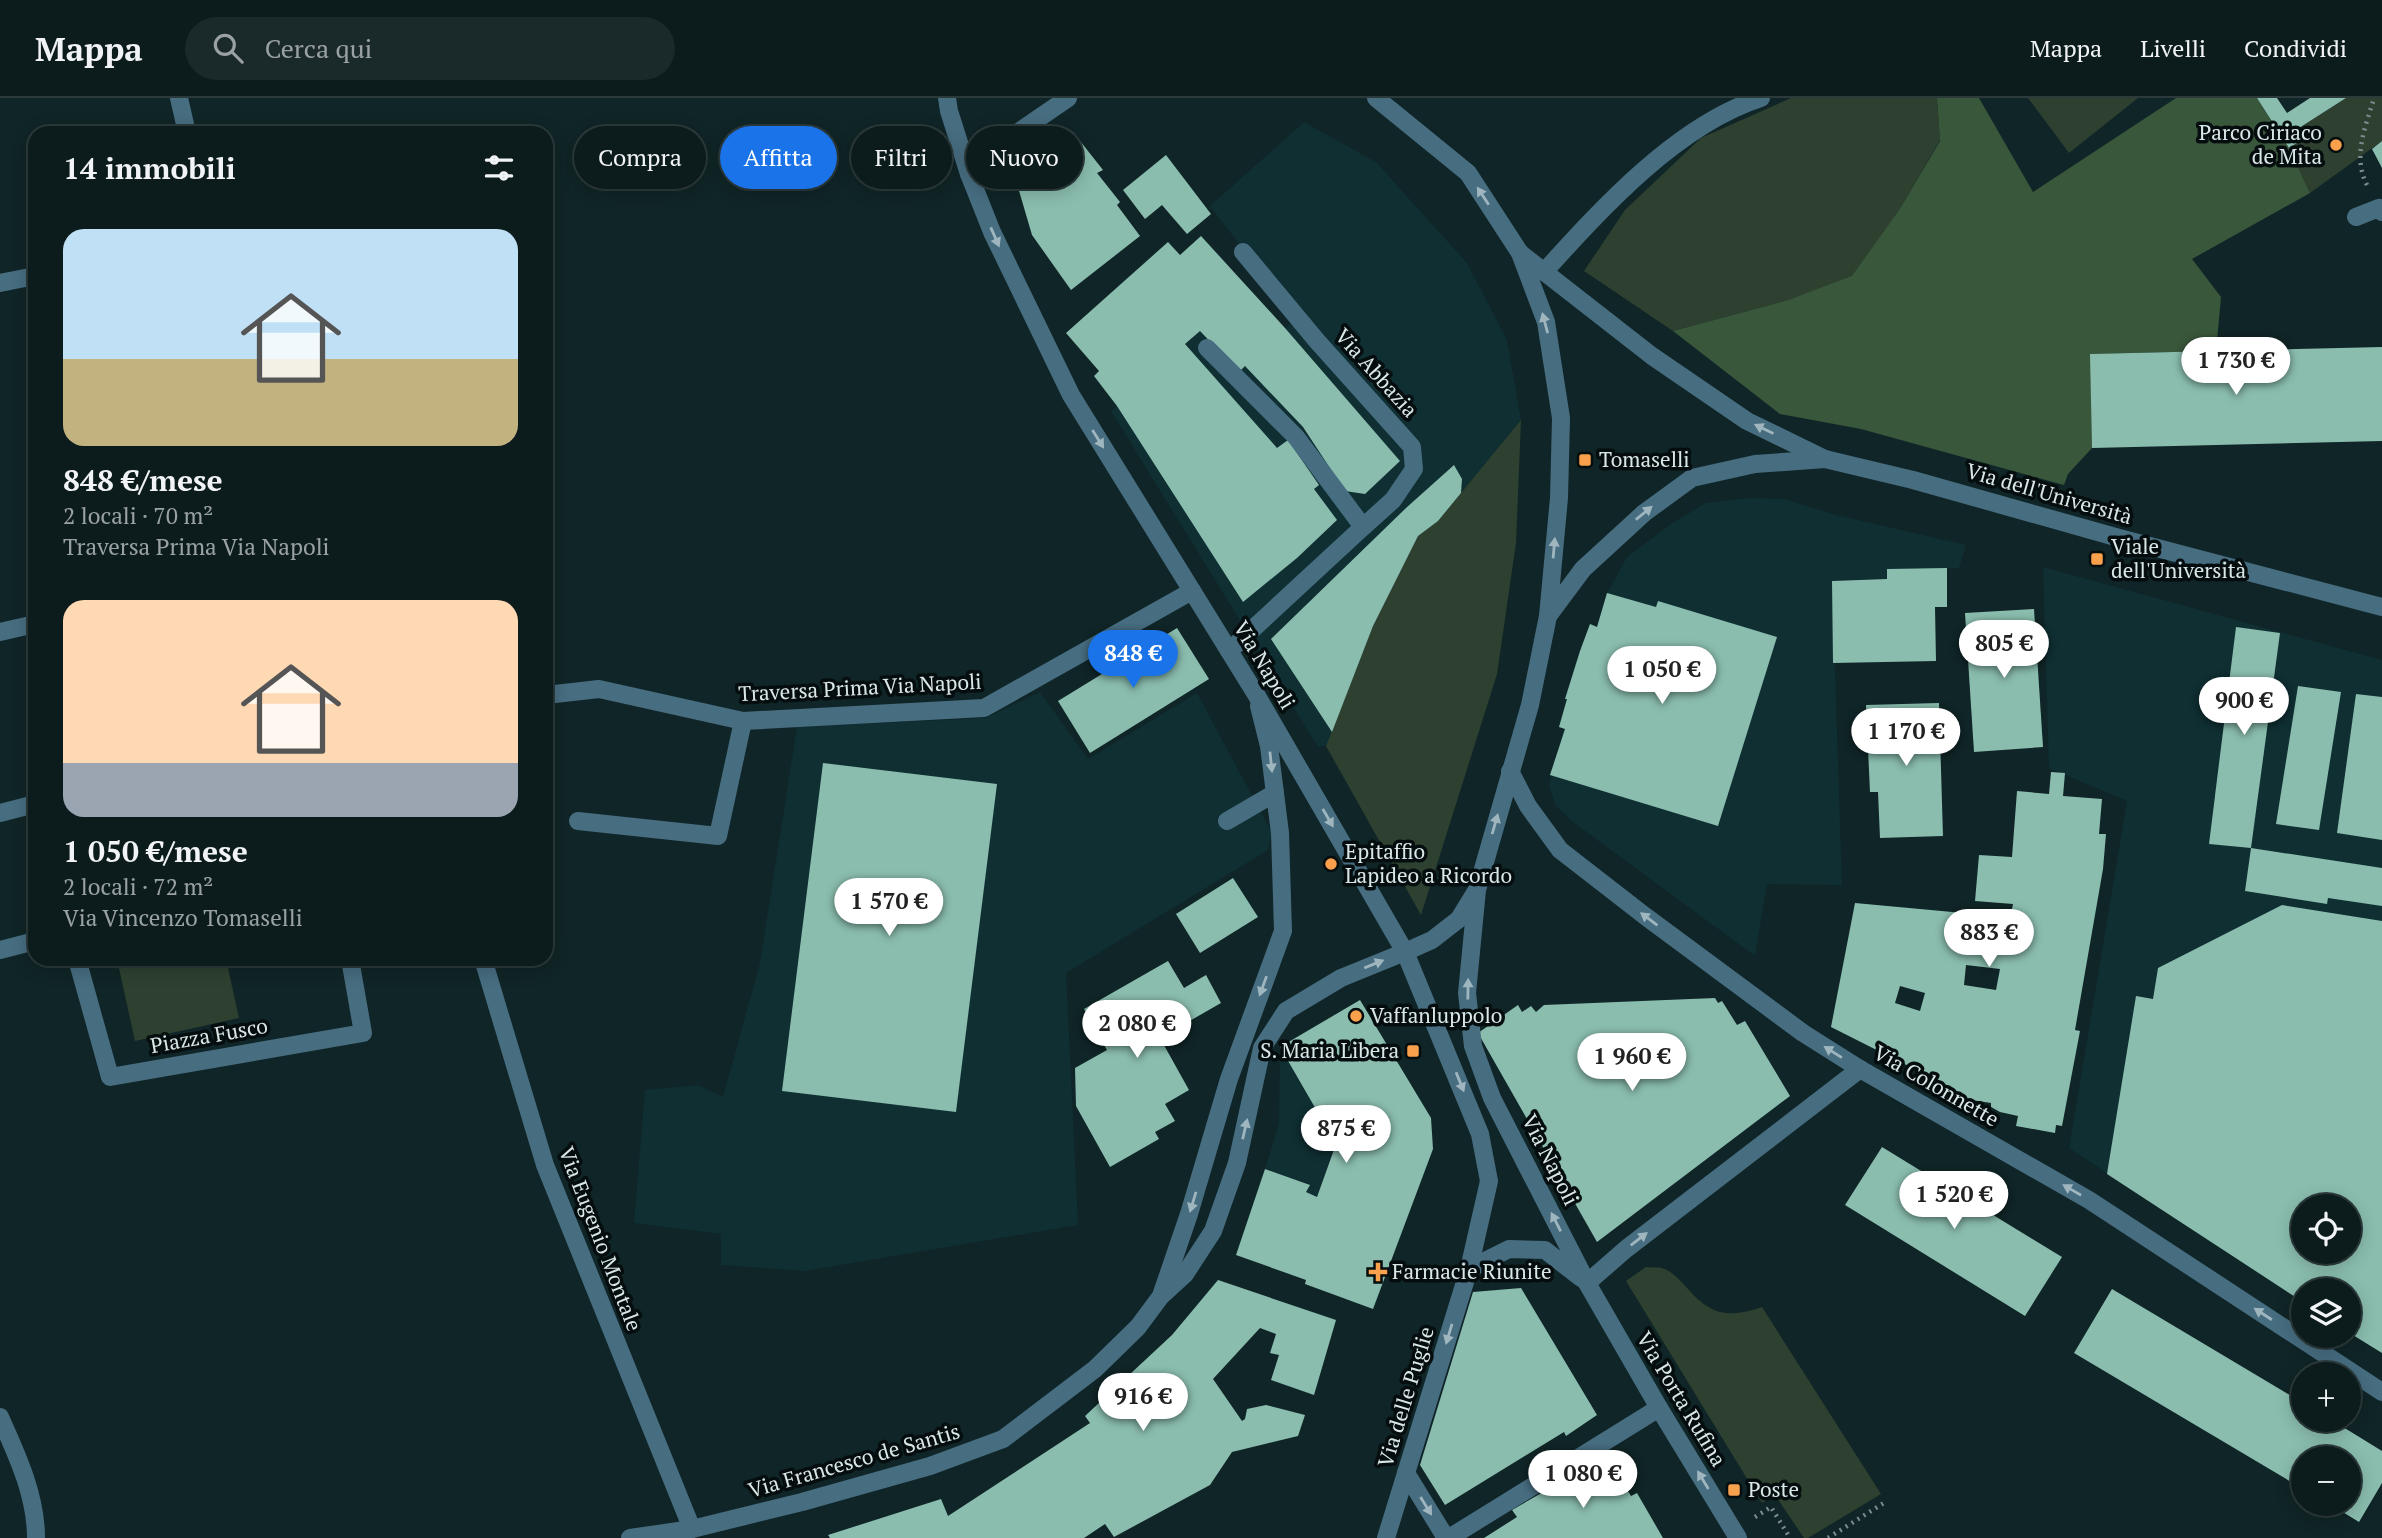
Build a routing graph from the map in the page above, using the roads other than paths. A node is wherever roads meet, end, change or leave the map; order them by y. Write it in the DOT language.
graph roads {
  1 [pos="178,98"];
  2 [pos="947,98"];
  3 [pos="1068,98"];
  4 [pos="1376,98"];
  5 [pos="1760,98"];
  6 [pos="185,126"];
  7 [pos="1028,126"];
  8 [pos="966,165"];
  9 [pos="975,189"];
  10 [pos="2380,210"];
  11 [pos="2356,217"];
  12 [pos="1243,252"];
  13 [pos="1520,253"];
  14 [pos="1544,272"];
  15 [pos="28,277"];
  16 [pos="0,283"];
  17 [pos="1206,348"];
  18 [pos="1825,459"];
  19 [pos="1363,527"];
  20 [pos="1192,591"];
  21 [pos="2382,607"];
  22 [pos="1548,616"];
  23 [pos="28,626"];
  24 [pos="0,632"];
  25 [pos="1229,651"];
  26 [pos="553,694"];
  27 [pos="1257,696"];
  28 [pos="744,721"];
  29 [pos="1510,771"];
  30 [pos="1275,793"];
  31 [pos="28,806"];
  32 [pos="0,813"];
  33 [pos="578,821"];
  34 [pos="1227,821"];
  35 [pos="1477,890"];
  36 [pos="28,944"];
  37 [pos="0,950"];
  38 [pos="1405,952"];
  39 [pos="79,966"];
  40 [pos="350,966"];
  41 [pos="485,966"];
  42 [pos="1860,1069"];
  43 [pos="1469,1269"];
  44 [pos="1587,1283"];
  45 [pos="1161,1296"];
  46 [pos="2382,1392"];
  47 [pos="1659,1408"];
  48 [pos="0,1417"];
  49 [pos="1406,1473"];
  50 [pos="693,1534"];
  51 [pos="1736,1535"];
  52 [pos="36,1538"];
  53 [pos="630,1538"];
  54 [pos="1386,1538"];
  55 [pos="1448,1538"];
  1 -- 6 [label="street"];
  2 -- 8 [label="street, Via Napoli"];
  3 -- 7 [label="street"];
  13 -- 4 [label="street, one-way"];
  5 -- 14 [label="street"];
  9 -- 20 [label="street, Via Napoli, one-way"];
  10 -- 11 [label="street"];
  12 -- 19 [label="street, Via Abbazia"];
  13 -- 14 [label="street, Via dell'Università"];
  22 -- 13 [label="street, one-way"];
  18 -- 14 [label="street, Via dell'Università, one-way"];
  15 -- 16 [label="street"];
  17 -- 19 [label="street"];
  18 -- 21 [label="street, Via dell'Università"];
  22 -- 18 [label="street, Via dell'Università, one-way"];
  19 -- 25 [label="street, Via Abbazia"];
  20 -- 25 [label="street, Via Napoli"];
  20 -- 28 [label="street, Traversa Prima Via Napoli"];
  22 -- 29 [label="street"];
  23 -- 24 [label="street"];
  25 -- 27 [label="street, Via Napoli"];
  26 -- 28 [label="street, Traversa Prima Via Napoli"];
  27 -- 30 [label="street, Via Francesco de Santis, one-way"];
  27 -- 38 [label="street, Via Napoli, one-way"];
  28 -- 33 [label="street"];
  35 -- 29 [label="street, one-way"];
  42 -- 29 [label="street, Via Colonnette, one-way"];
  30 -- 34 [label="street"];
  30 -- 45 [label="street, Via Francesco de Santis, one-way"];
  31 -- 32 [label="street"];
  35 -- 38 [label="street, Via Francesco de Santis"];
  44 -- 35 [label="street, Via Napoli, one-way"];
  36 -- 37 [label="street"];
  38 -- 43 [label="street, Via Napoli, one-way"];
  45 -- 38 [label="street, Via Francesco de Santis, one-way"];
  39 -- 40 [label="street, Piazza Fusco"];
  41 -- 50 [label="street, Via Eugenio Montale"];
  44 -- 42 [label="street, one-way"];
  46 -- 42 [label="street, Via Colonnette, one-way"];
  43 -- 44 [label="street"];
  43 -- 49 [label="street, Via delle Puglie, one-way"];
  44 -- 47 [label="street, Via Porta Rufina"];
  45 -- 50 [label="street, Via Francesco de Santis"];
  51 -- 47 [label="street, Via Porta Rufina, one-way"];
  47 -- 55 [label="street"];
  48 -- 52 [label="street"];
  49 -- 54 [label="street, Via delle Puglie"];
  49 -- 55 [label="street, one-way"];
  50 -- 53 [label="street, Via Francesco de Santis"];
}
